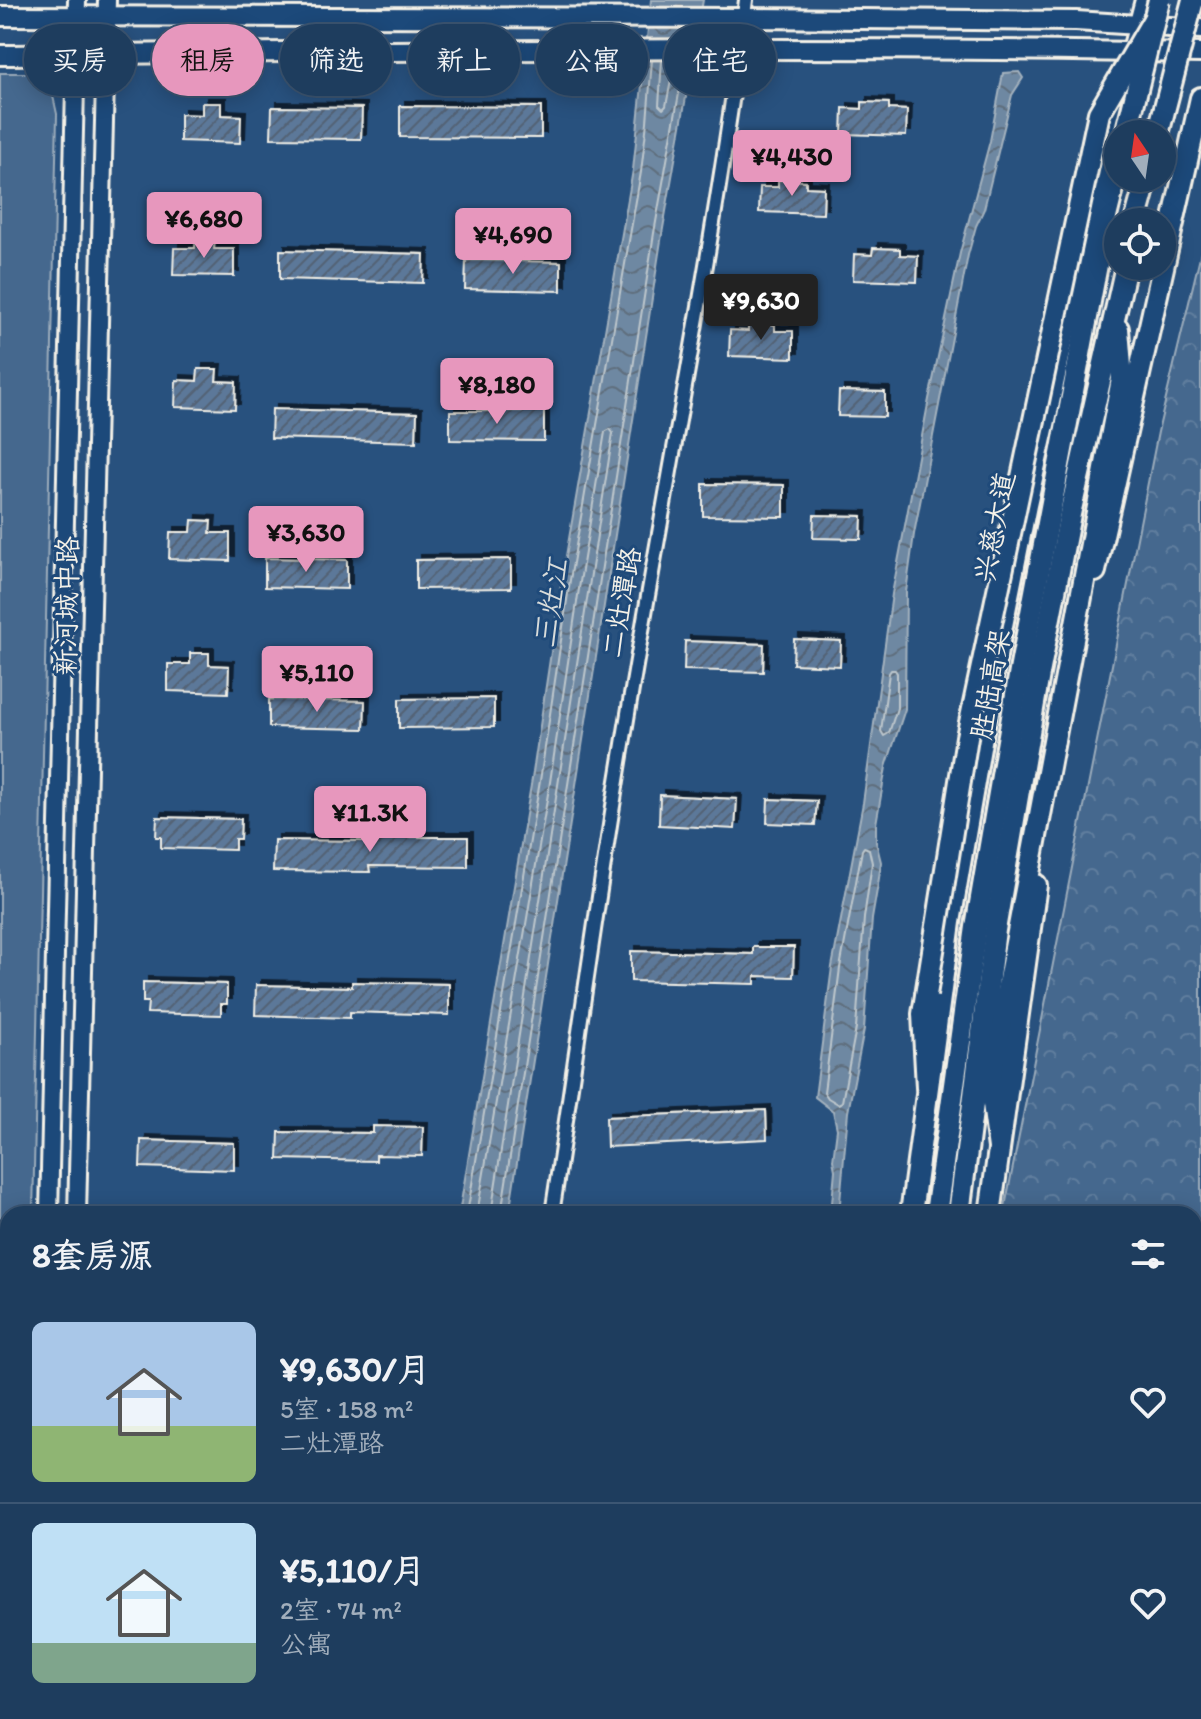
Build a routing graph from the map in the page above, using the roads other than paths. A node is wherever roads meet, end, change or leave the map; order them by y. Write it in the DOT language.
graph roads {
  1 [pos="1193,0"];
  2 [pos="1153,6"];
  3 [pos="77,8"];
  4 [pos="106,8"];
  5 [pos="745,9"];
  6 [pos="0,16"];
  7 [pos="1201,29"];
  8 [pos="776,49"];
  9 [pos="664,50"];
  10 [pos="1132,52"];
  11 [pos="1201,53"];
  12 [pos="136,54"];
  13 [pos="0,55"];
  14 [pos="24,55"];
  15 [pos="74,96"];
  16 [pos="104,96"];
  17 [pos="733,96"];
  18 [pos="1201,98"];
  19 [pos="1129,120"];
  20 [pos="1162,120"];
  21 [pos="1112,192"];
  22 [pos="1123,280"];
  23 [pos="1116,307"];
  24 [pos="927,1087"];
  25 [pos="999,1148"];
  26 [pos="49,1206"];
  27 [pos="77,1206"];
  28 [pos="553,1206"];
  29 [pos="912,1206"];
  30 [pos="937,1206"];
  31 [pos="960,1206"];
  32 [pos="991,1206"];
  1 -- 20 [label="main road, bridge"];
  2 -- 10 [label="main road, 兴慈大道"];
  2 -- 19 [label="main road, bridge"];
  2 -- 24 [label="main road, bridge"];
  3 -- 4 [label="main road"];
  3 -- 6 [label="main road"];
  4 -- 5 [label="main road"];
  5 -- 7 [label="main road"];
  8 -- 10 [label="main road"];
  9 -- 12 [label="main road"];
  10 -- 11 [label="main road"];
  10 -- 24 [label="main road, 兴慈大道"];
  13 -- 14 [label="main road"];
  15 -- 26 [label="street, 新河城中路"];
  16 -- 27 [label="street, 新河城中路"];
  17 -- 28 [label="street, 二灶潭路"];
  18 -- 25 [label="main road"];
  21 -- 30 [label="main road, 胜陆高架"];
  22 -- 23 [label="main road, 胜陆高架"];
  23 -- 25 [label="main road"];
  23 -- 31 [label="main road, 胜陆高架"];
  24 -- 29 [label="main road, 兴慈大道"];
  25 -- 32 [label="main road"];
}
